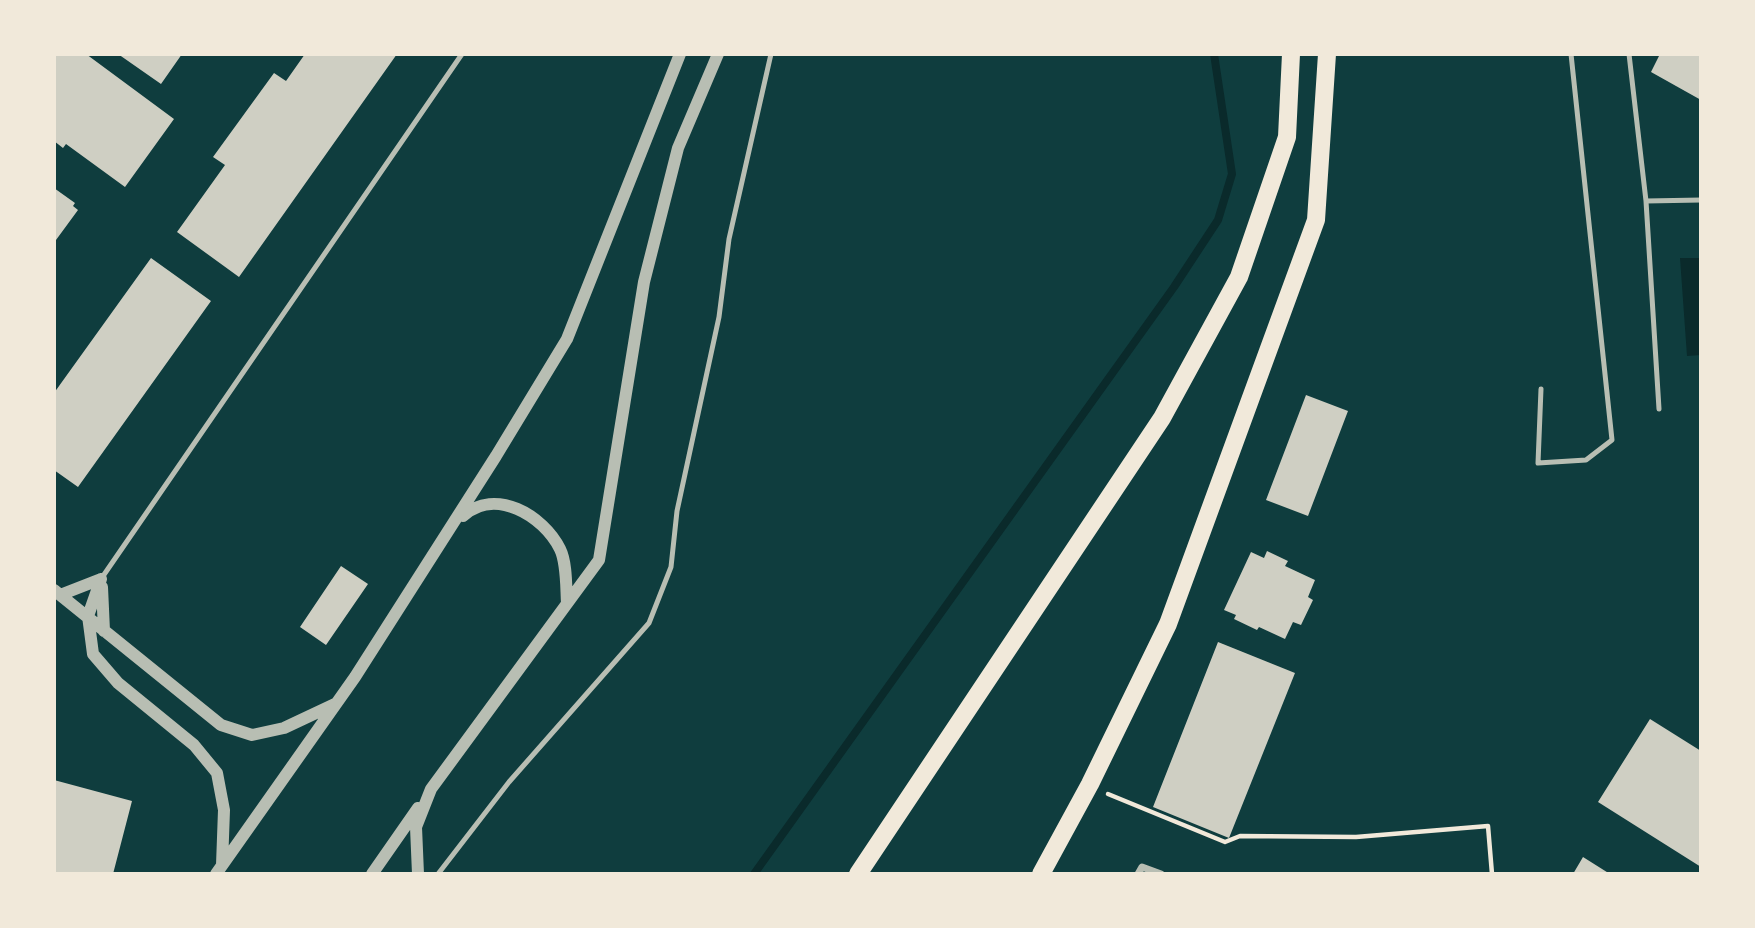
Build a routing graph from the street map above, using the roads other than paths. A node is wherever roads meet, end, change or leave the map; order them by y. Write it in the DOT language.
graph roads {
  1 [pos="462,54"];
  2 [pos="680,54"];
  3 [pos="718,54"];
  4 [pos="771,54"];
  5 [pos="1291,54"];
  6 [pos="1327,54"];
  7 [pos="1571,54"];
  8 [pos="1629,54"];
  9 [pos="1701,200"];
  10 [pos="1646,201"];
  11 [pos="1541,389"];
  12 [pos="1659,409"];
  13 [pos="452,526"];
  14 [pos="101,579"];
  15 [pos="57,593"];
  16 [pos="567,603"];
  17 [pos="88,616"];
  18 [pos="104,631"];
  19 [pos="335,704"];
  20 [pos="431,790"];
  21 [pos="219,870"];
  22 [pos="372,874"];
  23 [pos="418,874"];
  24 [pos="438,874"];
  25 [pos="858,874"];
  26 [pos="1041,874"];
  27 [pos="1138,874"];
  28 [pos="1161,874"];
  1 -- 14 [label="lane"];
  2 -- 13 [label="street"];
  3 -- 16 [label="street"];
  4 -- 24 [label="lane"];
  5 -- 25 [label="main road"];
  6 -- 26 [label="main road"];
  7 -- 11 [label="lane"];
  8 -- 10 [label="lane"];
  9 -- 10 [label="lane"];
  10 -- 12 [label="lane"];
  13 -- 16 [label="street"];
  13 -- 19 [label="street"];
  14 -- 15 [label="street"];
  14 -- 17 [label="street"];
  14 -- 18 [label="street"];
  15 -- 17 [label="street"];
  16 -- 20 [label="street"];
  17 -- 18 [label="street"];
  17 -- 21 [label="street"];
  18 -- 19 [label="street"];
  19 -- 21 [label="street"];
  20 -- 22 [label="street"];
  20 -- 23 [label="street"];
  27 -- 28 [label="street"];
}
